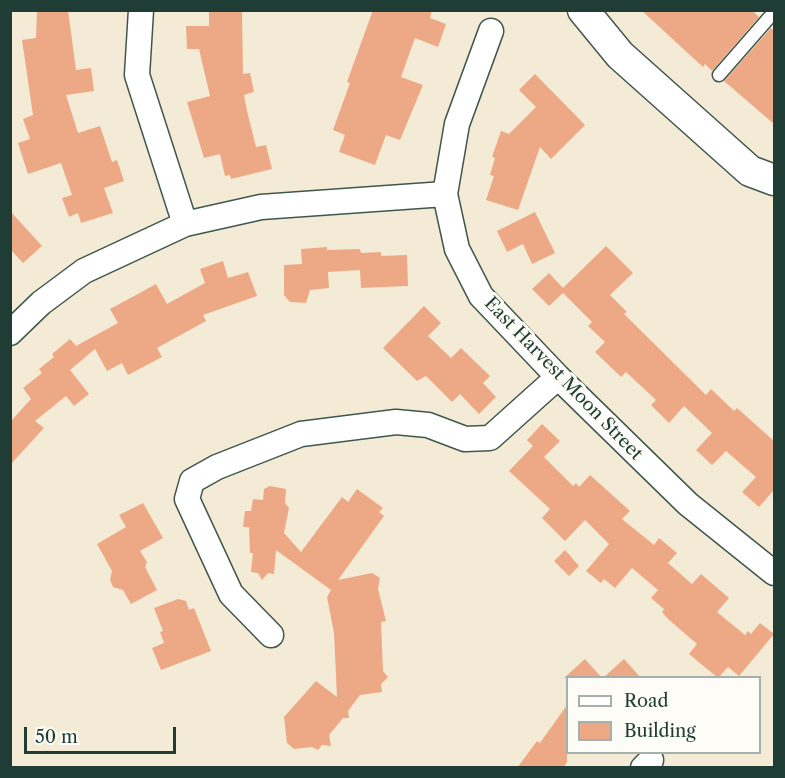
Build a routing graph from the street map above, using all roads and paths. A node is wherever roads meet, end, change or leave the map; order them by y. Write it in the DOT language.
graph roads {
  1 [pos="141,10"];
  2 [pos="583,10"];
  3 [pos="774,12"];
  4 [pos="491,31"];
  5 [pos="719,75"];
  6 [pos="774,180"];
  7 [pos="445,195"];
  8 [pos="185,224"];
  9 [pos="10,333"];
  10 [pos="558,377"];
  11 [pos="774,573"];
  12 [pos="271,635"];
  1 -- 8 [label="street"];
  2 -- 6 [label="street"];
  3 -- 5 [label="lane"];
  4 -- 7 [label="street, East Harvest Moon Street"];
  7 -- 8 [label="street"];
  7 -- 10 [label="street, East Harvest Moon Street"];
  8 -- 9 [label="street"];
  10 -- 11 [label="street, East Harvest Moon Street"];
  10 -- 12 [label="street"];
}
